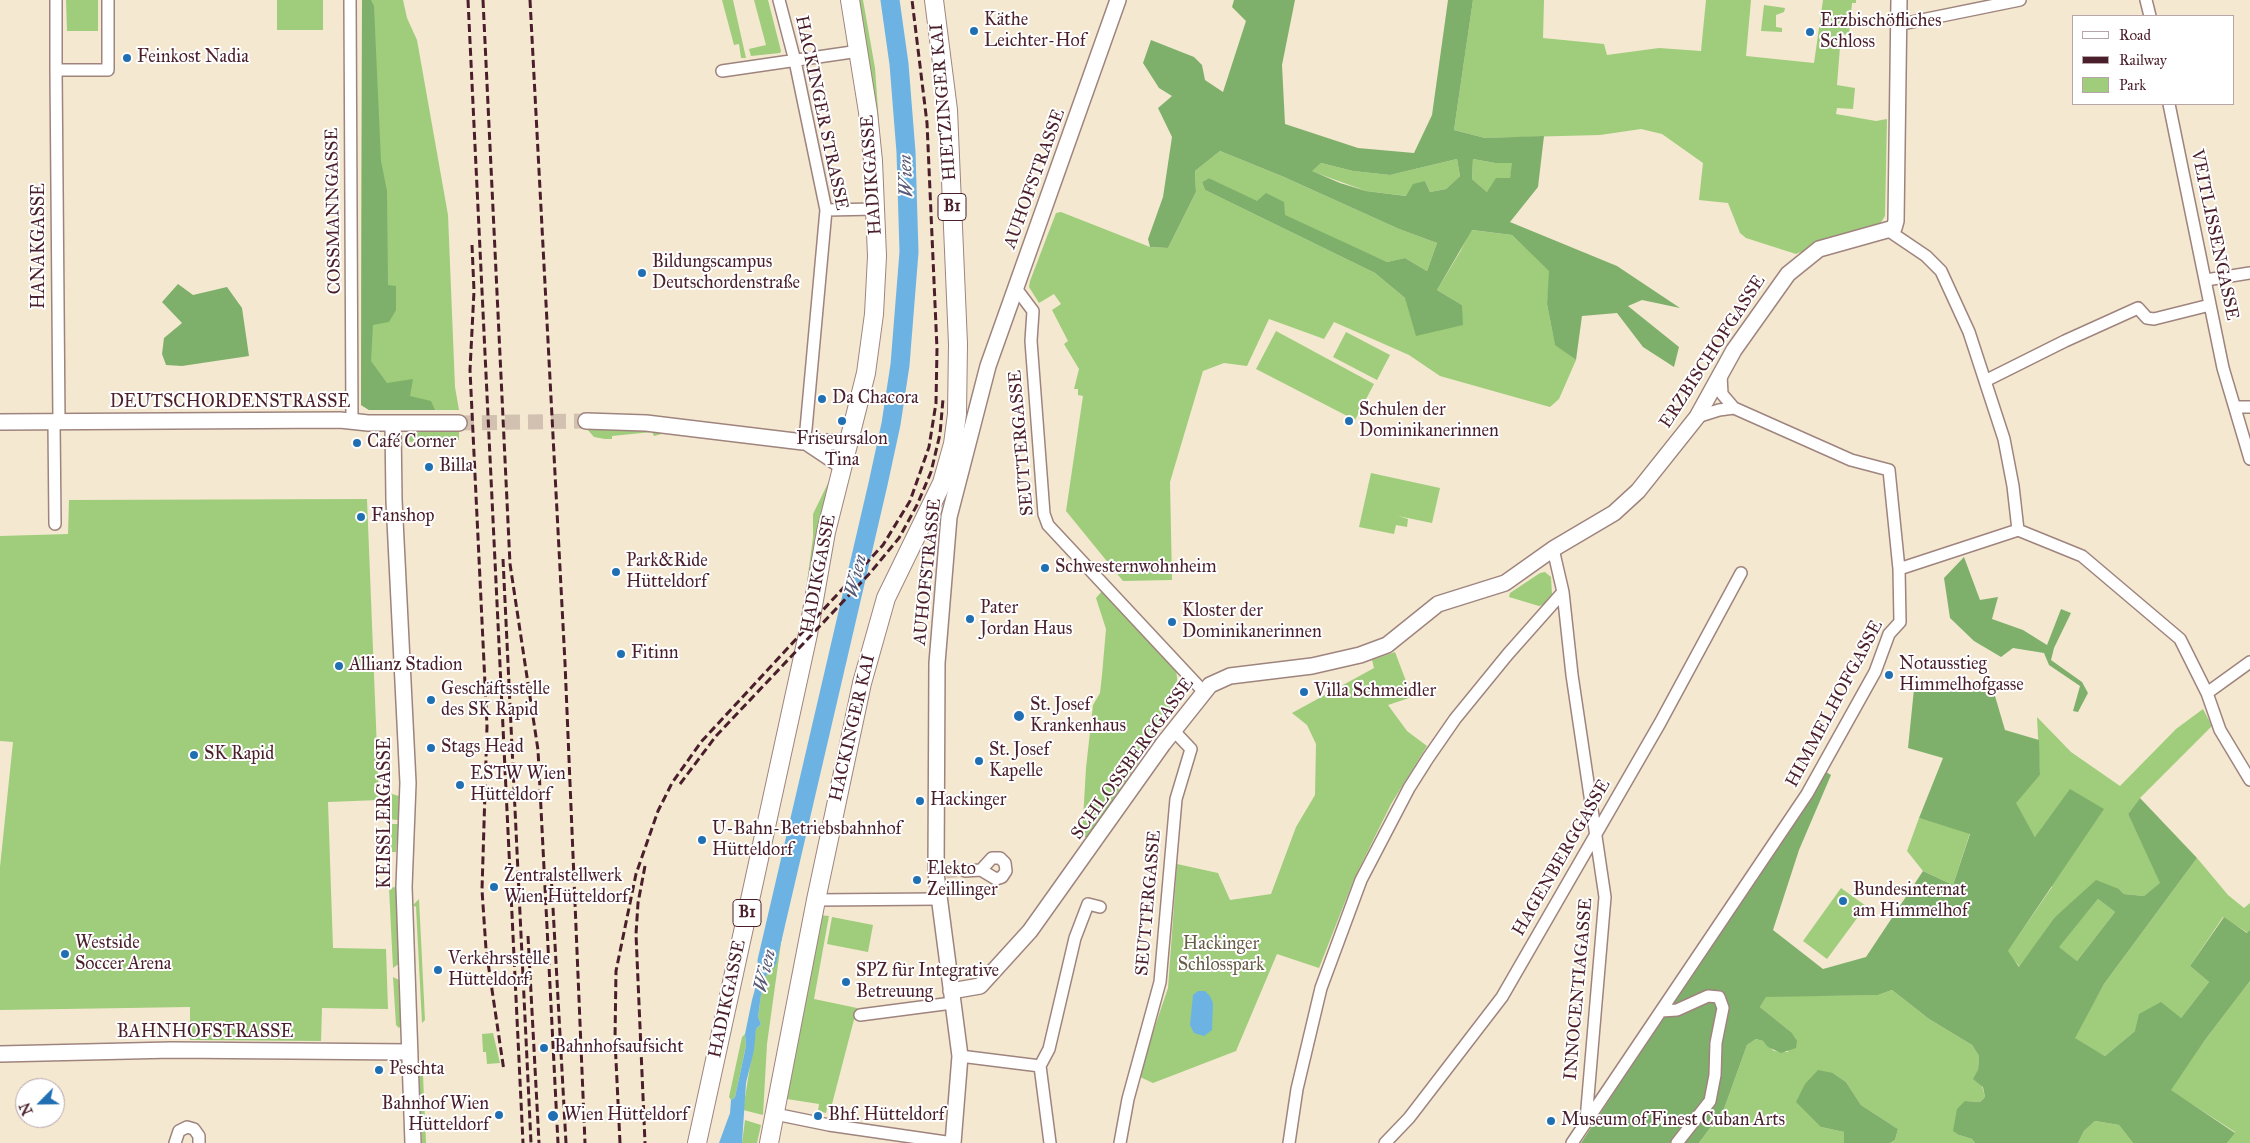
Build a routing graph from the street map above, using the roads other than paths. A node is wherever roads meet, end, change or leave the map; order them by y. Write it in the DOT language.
graph roads {
  1 [pos="56,0"];
  2 [pos="108,0"];
  3 [pos="350,0"];
  4 [pos="779,0"];
  5 [pos="850,0"];
  6 [pos="934,0"];
  7 [pos="1118,0"];
  8 [pos="1898,0"];
  9 [pos="2020,0"];
  10 [pos="2146,0"];
  11 [pos="2150,15"];
  12 [pos="1897,25"];
  13 [pos="859,50"];
  14 [pos="795,60"];
  15 [pos="56,70"];
  16 [pos="722,72"];
  17 [pos="2169,105"];
  18 [pos="876,209"];
  19 [pos="826,210"];
  20 [pos="1889,231"];
  21 [pos="2250,273"];
  22 [pos="2206,280"];
  23 [pos="1015,287"];
  24 [pos="2210,305"];
  25 [pos="1721,373"];
  26 [pos="1987,380"];
  27 [pos="2235,407"];
  28 [pos="2250,407"];
  29 [pos="1734,408"];
  30 [pos="957,414"];
  31 [pos="1697,417"];
  32 [pos="352,421"];
  33 [pos="586,421"];
  34 [pos="0,422"];
  35 [pos="56,422"];
  36 [pos="459,423"];
  37 [pos="393,424"];
  38 [pos="803,442"];
  39 [pos="849,442"];
  40 [pos="2250,459"];
  41 [pos="842,466"];
  42 [pos="55,524"];
  43 [pos="2018,530"];
  44 [pos="1553,549"];
  45 [pos="1899,569"];
  46 [pos="1741,572"];
  47 [pos="1563,592"];
  48 [pos="2250,662"];
  49 [pos="1204,690"];
  50 [pos="2207,693"];
  51 [pos="1174,731"];
  52 [pos="2250,780"];
  53 [pos="1597,831"];
  54 [pos="981,870"];
  55 [pos="965,871"];
  56 [pos="938,899"];
  57 [pos="816,900"];
  58 [pos="1100,907"];
  59 [pos="952,997"];
  60 [pos="1661,1011"];
  61 [pos="860,1016"];
  62 [pos="410,1052"];
  63 [pos="0,1054"];
  64 [pos="960,1056"];
  65 [pos="1040,1066"];
  66 [pos="775,1114"];
  67 [pos="1586,1122"];
  68 [pos="175,1143"];
  69 [pos="199,1143"];
  70 [pos="413,1143"];
  71 [pos="697,1143"];
  72 [pos="769,1143"];
  73 [pos="954,1143"];
  74 [pos="1050,1143"];
  75 [pos="1120,1143"];
  76 [pos="1289,1143"];
  77 [pos="1385,1143"];
  78 [pos="1572,1143"];
  79 [pos="1677,1143"];
  1 -- 15 [label="street, HANAKGASSE"];
  2 -- 15 [label="street"];
  3 -- 32 [label="street, COSSMANNGASSE"];
  4 -- 14 [label="street, HACKINGER STRASSE"];
  5 -- 13 [label="main road, HADIKGASSE / B1"];
  6 -- 30 [label="main road, HIETZINGER KAI / B1"];
  7 -- 23 [label="street, AUHOFSTRASSE"];
  8 -- 12 [label="street"];
  9 -- 12 [label="street"];
  10 -- 11 [label="street"];
  12 -- 20 [label="street"];
  13 -- 14 [label="street"];
  13 -- 18 [label="main road, HADIKGASSE / B1"];
  14 -- 16 [label="street"];
  14 -- 19 [label="street, HACKINGER STRASSE"];
  15 -- 35 [label="street, HANAKGASSE"];
  17 -- 22 [label="street, VEITLISSENGASSE"];
  18 -- 19 [label="street"];
  18 -- 39 [label="main road, HADIKGASSE / B1"];
  19 -- 38 [label="street, HACKINGER STRASSE"];
  20 -- 25 [label="street, ERZBISCHOFGASSE"];
  20 -- 26 [label="street"];
  21 -- 22 [label="street"];
  22 -- 24 [label="street, VEITLISSENGASSE"];
  23 -- 49 [label="street, SEUTTERGASSE"];
  23 -- 56 [label="street, AUHOFSTRASSE"];
  24 -- 26 [label="street"];
  24 -- 27 [label="street, VEITLISSENGASSE"];
  25 -- 29 [label="street"];
  25 -- 31 [label="street, ERZBISCHOFGASSE"];
  26 -- 43 [label="street"];
  27 -- 28 [label="street"];
  27 -- 40 [label="street, VEITLISSENGASSE"];
  29 -- 31 [label="street"];
  29 -- 45 [label="street, HIMMELHOFGASSE"];
  30 -- 57 [label="main road, HACKINGER KAI / B1"];
  31 -- 44 [label="street, ERZBISCHOFGASSE"];
  32 -- 35 [label="street, DEUTSCHORDENSTRASSE"];
  32 -- 37 [label="street, DEUTSCHORDENSTRASSE"];
  33 -- 38 [label="street"];
  34 -- 35 [label="street, DEUTSCHORDENSTRASSE"];
  35 -- 42 [label="street, HANAKGASSE"];
  36 -- 37 [label="street, DEUTSCHORDENSTRASSE"];
  37 -- 62 [label="street, KEISSLERGASSE"];
  38 -- 39 [label="street"];
  38 -- 41 [label="street"];
  39 -- 41 [label="main road, HADIKGASSE / B1"];
  41 -- 71 [label="main road, HADIKGASSE / B1"];
  43 -- 45 [label="street"];
  43 -- 50 [label="street"];
  44 -- 47 [label="street"];
  44 -- 49 [label="street, SCHLOSSBERGGASSE"];
  45 -- 60 [label="street, HIMMELHOFGASSE"];
  46 -- 53 [label="street, HAGENBERGGASSE"];
  47 -- 53 [label="street, INNOCENTIAGASSE"];
  47 -- 76 [label="street"];
  48 -- 50 [label="street"];
  49 -- 51 [label="street, SCHLOSSBERGGASSE"];
  50 -- 52 [label="street"];
  51 -- 59 [label="street, SCHLOSSBERGGASSE"];
  51 -- 75 [label="street, SEUTTERGASSE"];
  53 -- 67 [label="street, INNOCENTIAGASSE"];
  53 -- 77 [label="street, HAGENBERGGASSE"];
  54 -- 55 [label="street"];
  56 -- 57 [label="street"];
  56 -- 59 [label="street, AUHOFSTRASSE"];
  57 -- 66 [label="main road, HACKINGER KAI / B1"];
  58 -- 65 [label="street"];
  59 -- 61 [label="street"];
  59 -- 64 [label="street, AUHOFSTRASSE"];
  60 -- 67 [label="street, HIMMELHOFGASSE"];
  60 -- 79 [label="street"];
  62 -- 63 [label="street, BAHNHOFSTRASSE"];
  62 -- 70 [label="street, KEISSLERGASSE"];
  64 -- 65 [label="street"];
  64 -- 73 [label="street, AUHOFSTRASSE"];
  65 -- 74 [label="street"];
  66 -- 72 [label="main road, B1"];
  66 -- 73 [label="street"];
  67 -- 78 [label="street, HIMMELHOFGASSE"];
  68 -- 69 [label="street"];
}
